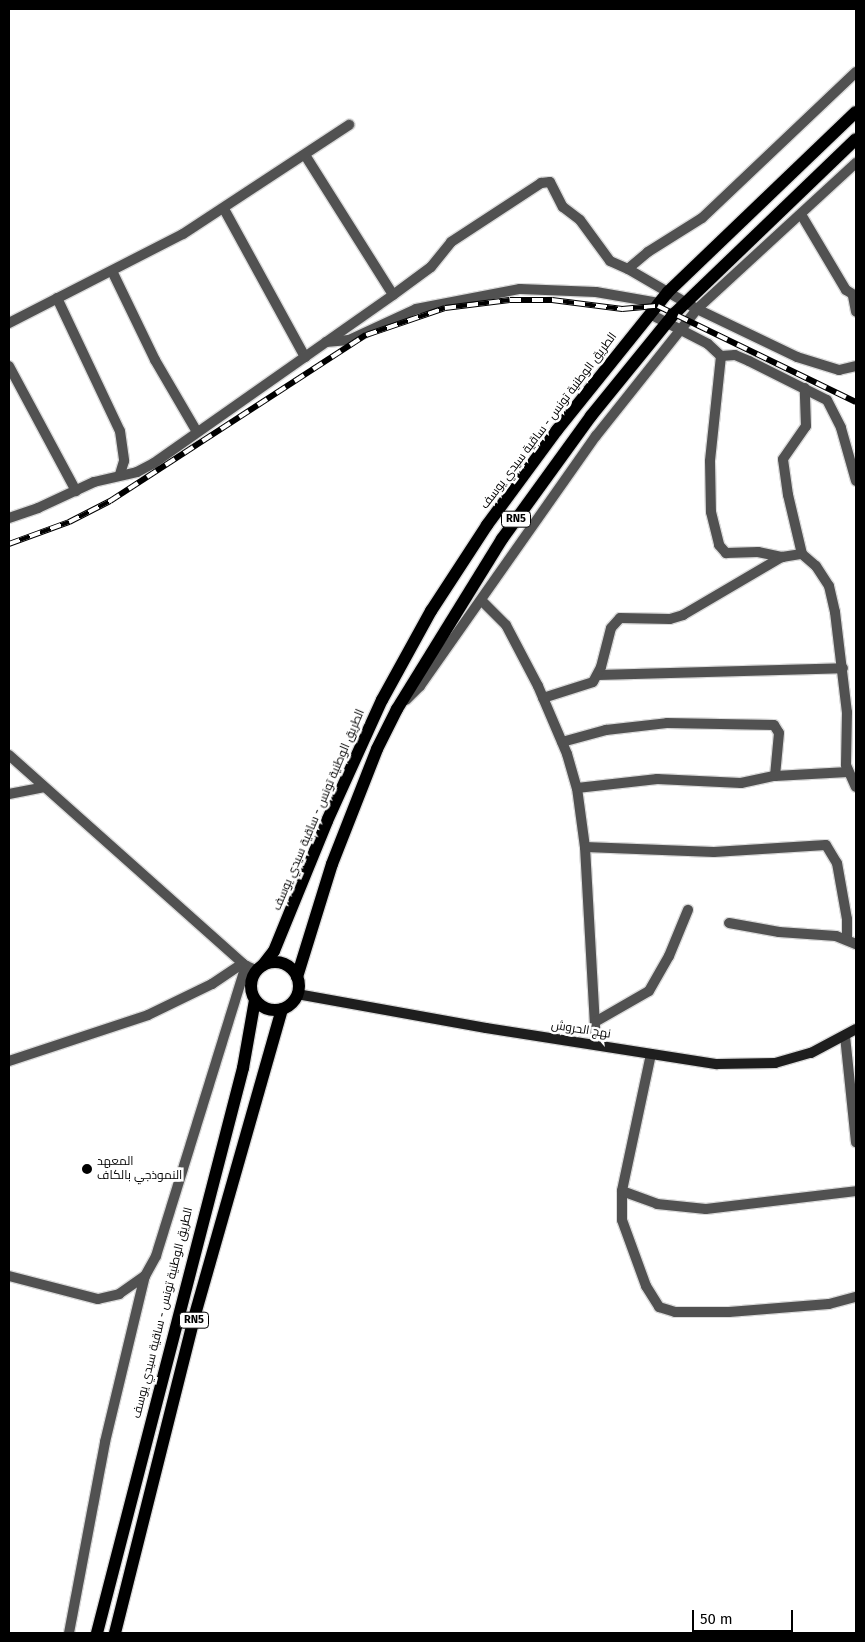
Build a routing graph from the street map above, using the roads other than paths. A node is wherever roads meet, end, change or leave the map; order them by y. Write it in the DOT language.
graph roads {
  1 [pos="856,72"];
  2 [pos="856,112"];
  3 [pos="348,125"];
  4 [pos="856,140"];
  5 [pos="305,156"];
  6 [pos="856,163"];
  7 [pos="224,209"];
  8 [pos="802,216"];
  9 [pos="628,269"];
  10 [pos="112,271"];
  11 [pos="668,292"];
  12 [pos="393,295"];
  13 [pos="855,296"];
  14 [pos="57,298"];
  15 [pos="685,302"];
  16 [pos="660,303"];
  17 [pos="696,309"];
  18 [pos="856,312"];
  19 [pos="650,314"];
  20 [pos="9,323"];
  21 [pos="666,323"];
  22 [pos="680,331"];
  23 [pos="326,342"];
  24 [pos="720,356"];
  25 [pos="305,357"];
  26 [pos="9,366"];
  27 [pos="856,366"];
  28 [pos="805,388"];
  29 [pos="197,432"];
  30 [pos="120,474"];
  31 [pos="856,481"];
  32 [pos="76,491"];
  33 [pos="9,518"];
  34 [pos="802,554"];
  35 [pos="782,557"];
  36 [pos="481,600"];
  37 [pos="843,668"];
  38 [pos="598,675"];
  39 [pos="543,698"];
  40 [pos="397,709"];
  41 [pos="562,742"];
  42 [pos="9,755"];
  43 [pos="848,772"];
  44 [pos="775,776"];
  45 [pos="44,787"];
  46 [pos="856,787"];
  47 [pos="577,788"];
  48 [pos="9,794"];
  49 [pos="585,847"];
  50 [pos="688,910"];
  51 [pos="729,923"];
  52 [pos="852,941"];
  53 [pos="252,966"];
  54 [pos="297,977"];
  55 [pos="297,994"];
  56 [pos="255,1000"];
  57 [pos="282,1009"];
  58 [pos="595,1022"];
  59 [pos="856,1029"];
  60 [pos="845,1036"];
  61 [pos="596,1046"];
  62 [pos="651,1054"];
  63 [pos="9,1061"];
  64 [pos="856,1142"];
  65 [pos="856,1190"];
  66 [pos="622,1191"];
  67 [pos="9,1276"];
  68 [pos="145,1276"];
  69 [pos="856,1297"];
  70 [pos="69,1633"];
  71 [pos="97,1633"];
  72 [pos="115,1633"];
  1 -- 9 [label="street"];
  2 -- 11 [label="main road, الطريق الوطنية تونس - ساقية سيدي يوسف / RN5"];
  3 -- 5 [label="street"];
  4 -- 15 [label="main road, RN5"];
  5 -- 7 [label="street"];
  5 -- 12 [label="street"];
  6 -- 8 [label="street"];
  7 -- 10 [label="street"];
  7 -- 25 [label="street"];
  8 -- 13 [label="street"];
  8 -- 17 [label="street"];
  9 -- 11 [label="street"];
  9 -- 12 [label="street"];
  10 -- 14 [label="street"];
  10 -- 29 [label="street"];
  11 -- 15 [label="street"];
  11 -- 16 [label="main road, الطريق الوطنية تونس - ساقية سيدي يوسف / RN5"];
  12 -- 23 [label="street"];
  13 -- 18 [label="street"];
  14 -- 20 [label="street"];
  14 -- 30 [label="street"];
  15 -- 17 [label="street"];
  15 -- 21 [label="main road, RN5"];
  16 -- 19 [label="main road, الطريق الوطنية تونس - ساقية سيدي يوسف / RN5"];
  16 -- 23 [label="street"];
  17 -- 22 [label="street"];
  17 -- 27 [label="street"];
  19 -- 21 [label="street"];
  19 -- 53 [label="main road, الطريق الوطنية تونس - ساقية سيدي يوسف / RN5"];
  21 -- 22 [label="street"];
  21 -- 40 [label="main road, RN5"];
  22 -- 24 [label="street"];
  22 -- 36 [label="street"];
  23 -- 25 [label="street"];
  24 -- 28 [label="street"];
  24 -- 35 [label="street"];
  25 -- 29 [label="street"];
  26 -- 32 [label="street"];
  28 -- 31 [label="street"];
  28 -- 34 [label="street"];
  29 -- 30 [label="street"];
  30 -- 32 [label="street"];
  32 -- 33 [label="street"];
  34 -- 35 [label="street"];
  34 -- 37 [label="street"];
  35 -- 38 [label="street"];
  36 -- 39 [label="street"];
  36 -- 40 [label="street"];
  37 -- 38 [label="street"];
  37 -- 43 [label="street"];
  38 -- 39 [label="street"];
  39 -- 41 [label="street"];
  40 -- 54 [label="main road, RN5"];
  41 -- 44 [label="street"];
  41 -- 47 [label="street"];
  42 -- 45 [label="street"];
  43 -- 44 [label="street"];
  43 -- 46 [label="street"];
  44 -- 47 [label="street"];
  45 -- 48 [label="street"];
  45 -- 53 [label="street"];
  47 -- 49 [label="street"];
  49 -- 52 [label="street"];
  49 -- 58 [label="street"];
  50 -- 58 [label="street"];
  51 -- 52 [label="street"];
  53 -- 54 [label="main road"];
  53 -- 56 [label="main road, RN5"];
  53 -- 63 [label="street"];
  53 -- 68 [label="street"];
  54 -- 55 [label="main road, RN5"];
  55 -- 57 [label="main road, RN5"];
  55 -- 61 [label="street, نهج الحروش"];
  56 -- 57 [label="main road"];
  56 -- 71 [label="main road, الطريق الوطنية تونس - ساقية سيدي يوسف / RN5"];
  57 -- 72 [label="main road, RN5"];
  58 -- 61 [label="street"];
  59 -- 60 [label="street, نهج الحروش"];
  60 -- 62 [label="street, نهج الحروش"];
  60 -- 64 [label="street"];
  61 -- 62 [label="street, نهج الحروش"];
  62 -- 66 [label="street"];
  65 -- 66 [label="street"];
  66 -- 69 [label="street"];
  67 -- 68 [label="street"];
  68 -- 70 [label="street"];
}
